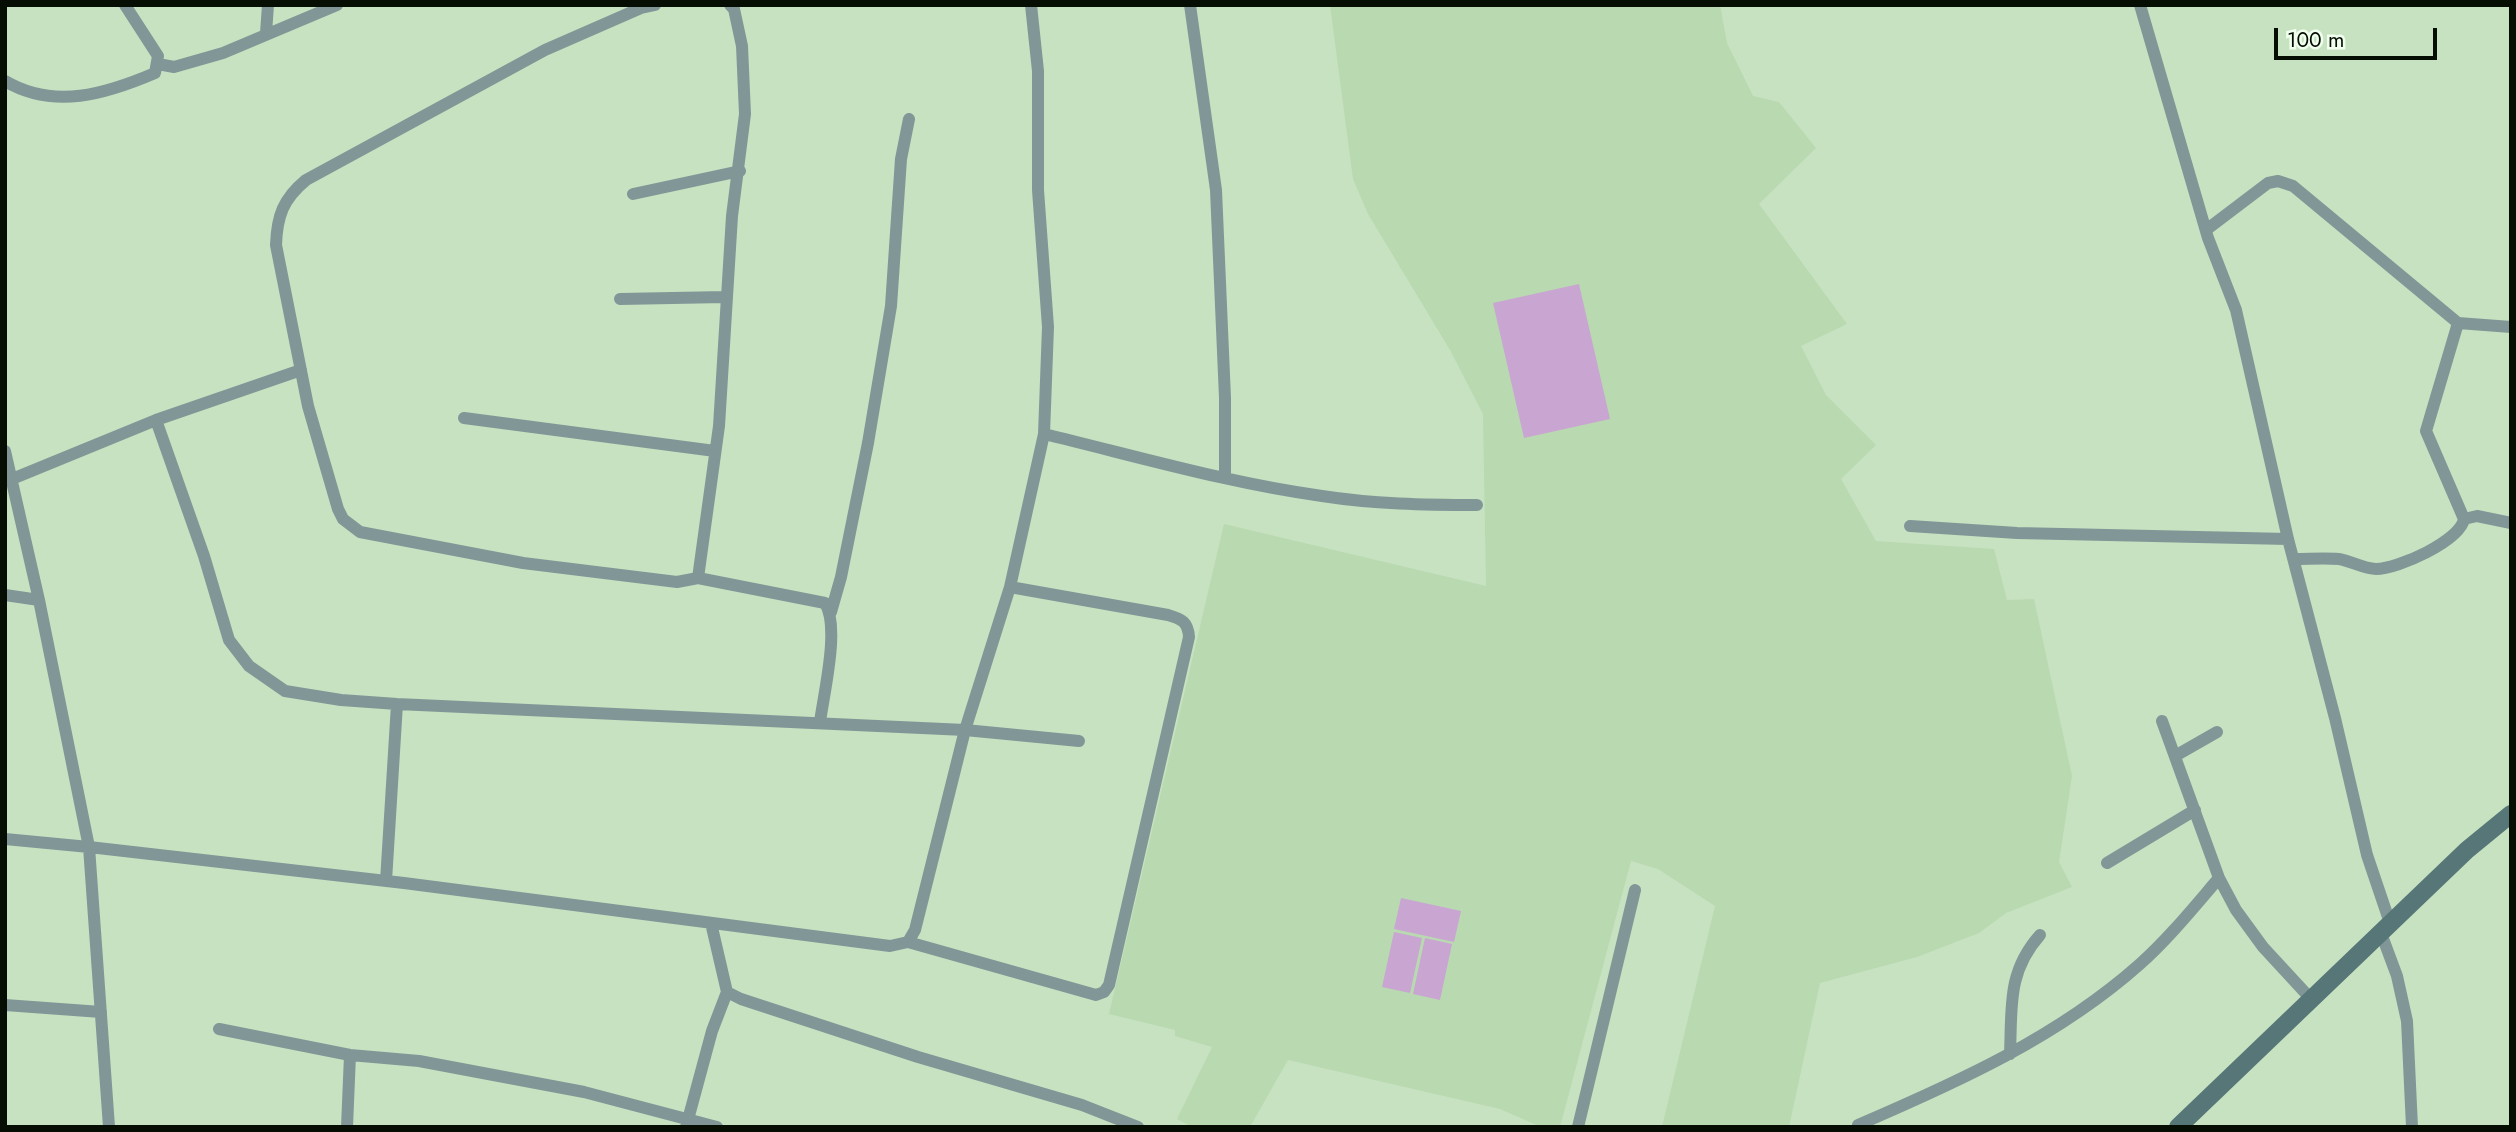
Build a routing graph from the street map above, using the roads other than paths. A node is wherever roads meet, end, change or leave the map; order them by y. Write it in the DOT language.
graph roads {
  1 [pos="125,5"];
  2 [pos="268,5"];
  3 [pos="337,5"];
  4 [pos="655,5"];
  5 [pos="730,5"];
  6 [pos="1031,5"];
  7 [pos="1190,5"];
  8 [pos="2140,5"];
  9 [pos="266,33"];
  10 [pos="158,64"];
  11 [pos="5,81"];
  12 [pos="909,119"];
  13 [pos="740,171"];
  14 [pos="633,194"];
  15 [pos="2206,230"];
  16 [pos="725,298"];
  17 [pos="620,299"];
  18 [pos="2458,323"];
  19 [pos="2511,327"];
  20 [pos="301,370"];
  21 [pos="464,418"];
  22 [pos="156,420"];
  23 [pos="1044,434"];
  24 [pos="5,451"];
  25 [pos="715,451"];
  26 [pos="1225,477"];
  27 [pos="12,479"];
  28 [pos="1477,505"];
  29 [pos="2464,519"];
  30 [pos="2511,523"];
  31 [pos="1910,526"];
  32 [pos="2288,538"];
  33 [pos="2294,559"];
  34 [pos="698,578"];
  35 [pos="1010,587"];
  36 [pos="5,595"];
  37 [pos="39,600"];
  38 [pos="831,612"];
  39 [pos="397,704"];
  40 [pos="2162,721"];
  41 [pos="821,722"];
  42 [pos="965,730"];
  43 [pos="2217,732"];
  44 [pos="1079,741"];
  45 [pos="2175,756"];
  46 [pos="2195,810"];
  47 [pos="2511,814"];
  48 [pos="5,839"];
  49 [pos="89,847"];
  50 [pos="2107,863"];
  51 [pos="2219,878"];
  52 [pos="386,881"];
  53 [pos="1635,890"];
  54 [pos="711,923"];
  55 [pos="2386,928"];
  56 [pos="2040,935"];
  57 [pos="908,942"];
  58 [pos="727,992"];
  59 [pos="2311,999"];
  60 [pos="5,1005"];
  61 [pos="101,1012"];
  62 [pos="219,1029"];
  63 [pos="2010,1054"];
  64 [pos="350,1055"];
  65 [pos="687,1122"];
  66 [pos="1858,1125"];
  67 [pos="109,1127"];
  68 [pos="347,1127"];
  69 [pos="717,1127"];
  70 [pos="1138,1127"];
  71 [pos="1578,1127"];
  72 [pos="2178,1127"];
  73 [pos="2412,1127"];
  1 -- 10 [label="street"];
  2 -- 9 [label="street"];
  3 -- 9 [label="street"];
  4 -- 20 [label="street"];
  5 -- 13 [label="street"];
  6 -- 23 [label="street"];
  7 -- 26 [label="street"];
  8 -- 15 [label="street"];
  9 -- 10 [label="street"];
  10 -- 11 [label="street"];
  12 -- 38 [label="street"];
  13 -- 14 [label="street"];
  13 -- 16 [label="street"];
  15 -- 18 [label="street"];
  15 -- 32 [label="street"];
  16 -- 17 [label="street"];
  16 -- 25 [label="street"];
  18 -- 19 [label="street"];
  18 -- 29 [label="street"];
  20 -- 22 [label="street"];
  20 -- 34 [label="street"];
  21 -- 25 [label="street"];
  22 -- 27 [label="street"];
  22 -- 39 [label="street"];
  23 -- 26 [label="street"];
  23 -- 35 [label="street"];
  24 -- 27 [label="street"];
  25 -- 34 [label="street"];
  26 -- 28 [label="street"];
  27 -- 37 [label="street"];
  29 -- 30 [label="street"];
  29 -- 33 [label="street"];
  31 -- 32 [label="street"];
  32 -- 33 [label="street"];
  33 -- 55 [label="street"];
  34 -- 38 [label="street"];
  35 -- 42 [label="street"];
  35 -- 57 [label="street"];
  36 -- 37 [label="street"];
  37 -- 49 [label="street"];
  38 -- 41 [label="street"];
  39 -- 41 [label="street"];
  39 -- 52 [label="street"];
  40 -- 45 [label="street"];
  41 -- 42 [label="street"];
  42 -- 44 [label="street"];
  42 -- 57 [label="street"];
  43 -- 45 [label="street"];
  45 -- 46 [label="street"];
  46 -- 50 [label="street"];
  46 -- 51 [label="street"];
  47 -- 55 [label="street"];
  48 -- 49 [label="street"];
  49 -- 52 [label="street"];
  49 -- 61 [label="street"];
  51 -- 59 [label="street"];
  51 -- 63 [label="street"];
  52 -- 54 [label="street"];
  53 -- 71 [label="street"];
  54 -- 57 [label="street"];
  54 -- 58 [label="street"];
  55 -- 59 [label="street"];
  55 -- 73 [label="street"];
  56 -- 63 [label="street"];
  58 -- 65 [label="street"];
  58 -- 70 [label="street"];
  59 -- 72 [label="street"];
  60 -- 61 [label="street"];
  61 -- 67 [label="street"];
  62 -- 64 [label="street"];
  63 -- 66 [label="street"];
  64 -- 65 [label="street"];
  64 -- 68 [label="street"];
  65 -- 69 [label="street"];
}
